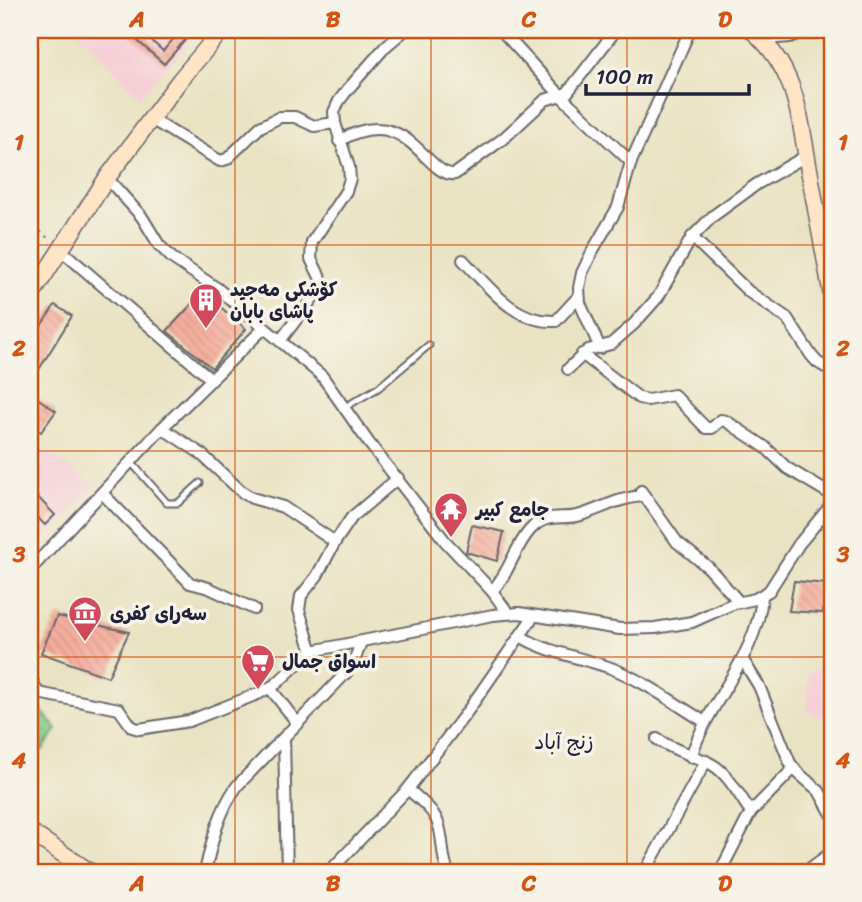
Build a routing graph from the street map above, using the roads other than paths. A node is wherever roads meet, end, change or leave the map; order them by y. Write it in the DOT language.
graph roads {
  1 [pos="222,30"];
  2 [pos="405,30"];
  3 [pos="502,30"];
  4 [pos="616,30"];
  5 [pos="690,30"];
  6 [pos="807,30"];
  7 [pos="758,35"];
  8 [pos="561,96"];
  9 [pos="150,119"];
  10 [pos="335,123"];
  11 [pos="339,141"];
  12 [pos="806,156"];
  13 [pos="631,162"];
  14 [pos="107,178"];
  15 [pos="692,237"];
  16 [pos="61,250"];
  17 [pos="463,260"];
  18 [pos="579,296"];
  19 [pos="832,296"];
  20 [pos="30,297"];
  21 [pos="264,330"];
  22 [pos="280,341"];
  23 [pos="429,345"];
  24 [pos="600,348"];
  25 [pos="582,354"];
  26 [pos="568,369"];
  27 [pos="832,371"];
  28 [pos="212,380"];
  29 [pos="345,407"];
  30 [pos="162,428"];
  31 [pos="131,462"];
  32 [pos="398,478"];
  33 [pos="200,483"];
  34 [pos="102,493"];
  35 [pos="832,495"];
  36 [pos="832,504"];
  37 [pos="335,542"];
  38 [pos="30,570"];
  39 [pos="492,591"];
  40 [pos="762,596"];
  41 [pos="739,602"];
  42 [pos="254,609"];
  43 [pos="508,613"];
  44 [pos="533,617"];
  45 [pos="520,636"];
  46 [pos="360,642"];
  47 [pos="312,652"];
  48 [pos="743,660"];
  49 [pos="30,677"];
  50 [pos="270,688"];
  51 [pos="34,695"];
  52 [pos="705,722"];
  53 [pos="298,724"];
  54 [pos="284,738"];
  55 [pos="656,740"];
  56 [pos="691,757"];
  57 [pos="706,761"];
  58 [pos="794,768"];
  59 [pos="408,789"];
  60 [pos="751,812"];
  61 [pos="832,814"];
  62 [pos="30,832"];
  63 [pos="832,852"];
  64 [pos="90,872"];
  65 [pos="205,872"];
  66 [pos="287,872"];
  67 [pos="329,872"];
  68 [pos="449,872"];
  69 [pos="645,872"];
  70 [pos="720,872"];
  71 [pos="805,872"];
  1 -- 9 [label="street"];
  2 -- 10 [label="street"];
  3 -- 8 [label="street"];
  4 -- 8 [label="street"];
  5 -- 13 [label="street"];
  6 -- 7 [label="street"];
  7 -- 12 [label="street"];
  8 -- 11 [label="street"];
  8 -- 13 [label="street"];
  9 -- 10 [label="street"];
  9 -- 14 [label="street"];
  10 -- 11 [label="street"];
  11 -- 22 [label="street"];
  12 -- 15 [label="street"];
  12 -- 19 [label="street"];
  13 -- 18 [label="street"];
  14 -- 16 [label="street"];
  14 -- 21 [label="street"];
  15 -- 24 [label="street"];
  15 -- 27 [label="street"];
  16 -- 20 [label="street"];
  16 -- 28 [label="street"];
  17 -- 18 [label="street"];
  18 -- 24 [label="street"];
  21 -- 22 [label="street"];
  21 -- 28 [label="street"];
  22 -- 29 [label="street"];
  23 -- 29 [label="lane"];
  24 -- 25 [label="street"];
  25 -- 26 [label="street"];
  25 -- 35 [label="street"];
  28 -- 30 [label="street"];
  29 -- 32 [label="street"];
  30 -- 31 [label="street"];
  30 -- 37 [label="street"];
  31 -- 33 [label="lane"];
  31 -- 34 [label="street"];
  32 -- 37 [label="street"];
  32 -- 39 [label="street"];
  34 -- 38 [label="street"];
  34 -- 42 [label="street"];
  36 -- 40 [label="street"];
  37 -- 47 [label="street"];
  39 -- 41 [label="street"];
  39 -- 43 [label="street"];
  40 -- 41 [label="street"];
  40 -- 48 [label="street"];
  41 -- 44 [label="street"];
  43 -- 44 [label="street"];
  43 -- 46 [label="street"];
  44 -- 45 [label="street"];
  45 -- 52 [label="street"];
  45 -- 59 [label="street"];
  46 -- 47 [label="street"];
  46 -- 53 [label="street"];
  47 -- 50 [label="street"];
  48 -- 52 [label="street"];
  48 -- 58 [label="street"];
  49 -- 51 [label="street"];
  50 -- 51 [label="street"];
  50 -- 53 [label="street"];
  52 -- 56 [label="street"];
  53 -- 54 [label="street"];
  54 -- 65 [label="street"];
  54 -- 66 [label="street"];
  55 -- 56 [label="street"];
  56 -- 57 [label="street"];
  57 -- 60 [label="street"];
  57 -- 69 [label="street"];
  58 -- 60 [label="street"];
  58 -- 61 [label="street"];
  59 -- 67 [label="street"];
  59 -- 68 [label="street"];
  60 -- 70 [label="street"];
  62 -- 64 [label="street"];
  63 -- 71 [label="street"];
}
